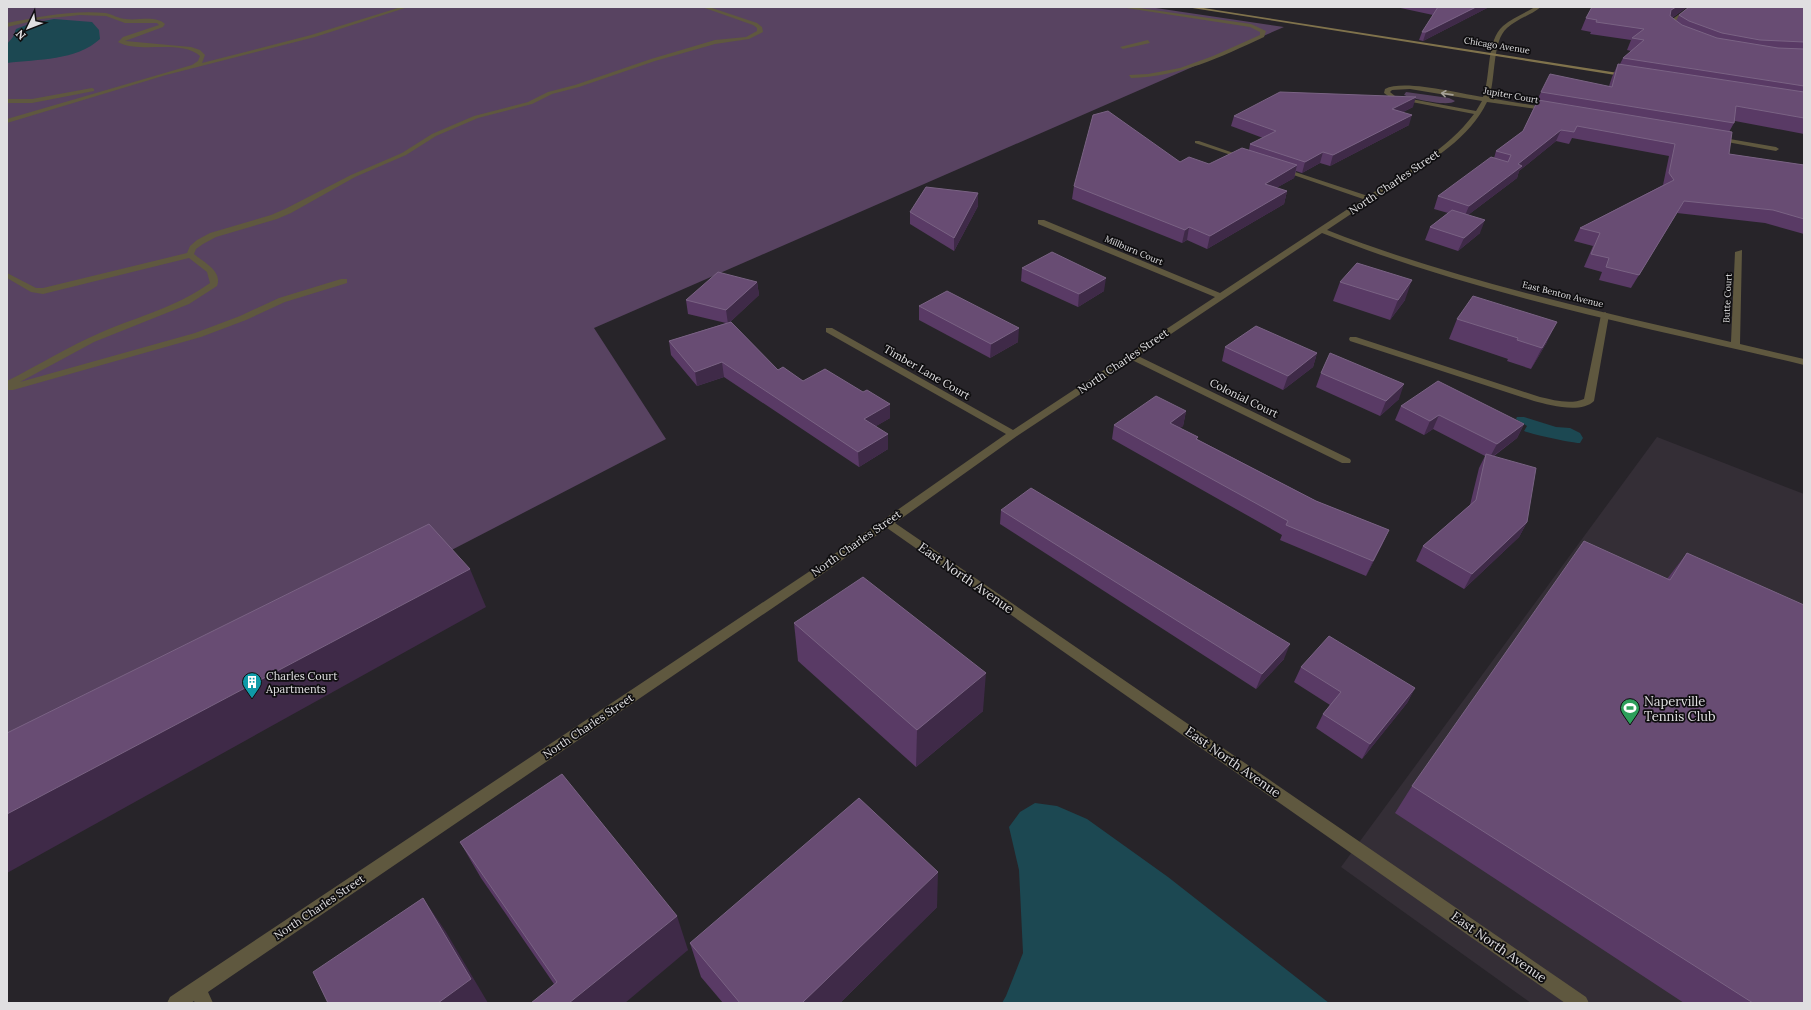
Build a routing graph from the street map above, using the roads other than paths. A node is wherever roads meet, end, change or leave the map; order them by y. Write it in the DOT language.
graph roads {
  1 [pos="406,7"];
  2 [pos="704,7"];
  3 [pos="1122,7"];
  4 [pos="1188,7"];
  5 [pos="1539,7"];
  6 [pos="1693,7"];
  7 [pos="7,25"];
  8 [pos="1674,35"];
  9 [pos="1148,42"];
  10 [pos="1123,47"];
  11 [pos="1494,54"];
  12 [pos="193,67"];
  13 [pos="1131,76"];
  14 [pos="1634,76"];
  15 [pos="138,82"];
  16 [pos="1486,100"];
  17 [pos="7,101"];
  18 [pos="1556,111"];
  19 [pos="1479,113"];
  20 [pos="7,121"];
  21 [pos="1713,139"];
  22 [pos="1197,142"];
  23 [pos="1776,149"];
  24 [pos="1256,161"];
  25 [pos="1270,166"];
  26 [pos="1369,199"];
  27 [pos="1041,222"];
  28 [pos="1321,230"];
  29 [pos="1739,252"];
  30 [pos="190,255"];
  31 [pos="7,275"];
  32 [pos="344,281"];
  33 [pos="1220,296"];
  34 [pos="1605,315"];
  35 [pos="829,330"];
  36 [pos="1353,339"];
  37 [pos="1735,346"];
  38 [pos="1131,356"];
  39 [pos="1804,362"];
  40 [pos="7,385"];
  41 [pos="7,389"];
  42 [pos="1013,434"];
  43 [pos="1346,460"];
  44 [pos="886,522"];
  45 [pos="201,996"];
  46 [pos="176,1003"];
  47 [pos="1580,1003"];
  1 -- 12 [label="street"];
  2 -- 30 [label="street"];
  3 -- 13 [label="street"];
  4 -- 11 [label="main road, Chicago Avenue"];
  5 -- 11 [label="street, North Charles Street"];
  6 -- 8 [label="street"];
  7 -- 12 [label="street"];
  9 -- 10 [label="street"];
  11 -- 14 [label="main road, Chicago Avenue"];
  11 -- 16 [label="street, North Charles Street"];
  12 -- 15 [label="street"];
  15 -- 17 [label="street"];
  15 -- 20 [label="street"];
  16 -- 18 [label="street, Jupiter Court"];
  16 -- 19 [label="street, North Charles Street"];
  16 -- 19 [label="street, Jupiter Court, one-way"];
  19 -- 26 [label="street, North Charles Street"];
  21 -- 23 [label="street"];
  22 -- 24 [label="street"];
  25 -- 26 [label="street"];
  26 -- 28 [label="street, North Charles Street"];
  27 -- 33 [label="street, Millburn Court"];
  28 -- 33 [label="street, North Charles Street"];
  28 -- 34 [label="street, East Benton Avenue"];
  29 -- 37 [label="street, Butte Court"];
  30 -- 31 [label="street"];
  30 -- 40 [label="street"];
  32 -- 41 [label="street"];
  33 -- 38 [label="street, North Charles Street"];
  34 -- 36 [label="street"];
  34 -- 37 [label="street, East Benton Avenue"];
  35 -- 42 [label="street, Timber Lane Court"];
  37 -- 39 [label="street, East Benton Avenue"];
  38 -- 42 [label="street, North Charles Street"];
  38 -- 43 [label="street, Colonial Court"];
  42 -- 44 [label="street, North Charles Street"];
  44 -- 45 [label="street, North Charles Street"];
  44 -- 47 [label="street, East North Avenue"];
  45 -- 46 [label="street, North Charles Street"];
}
